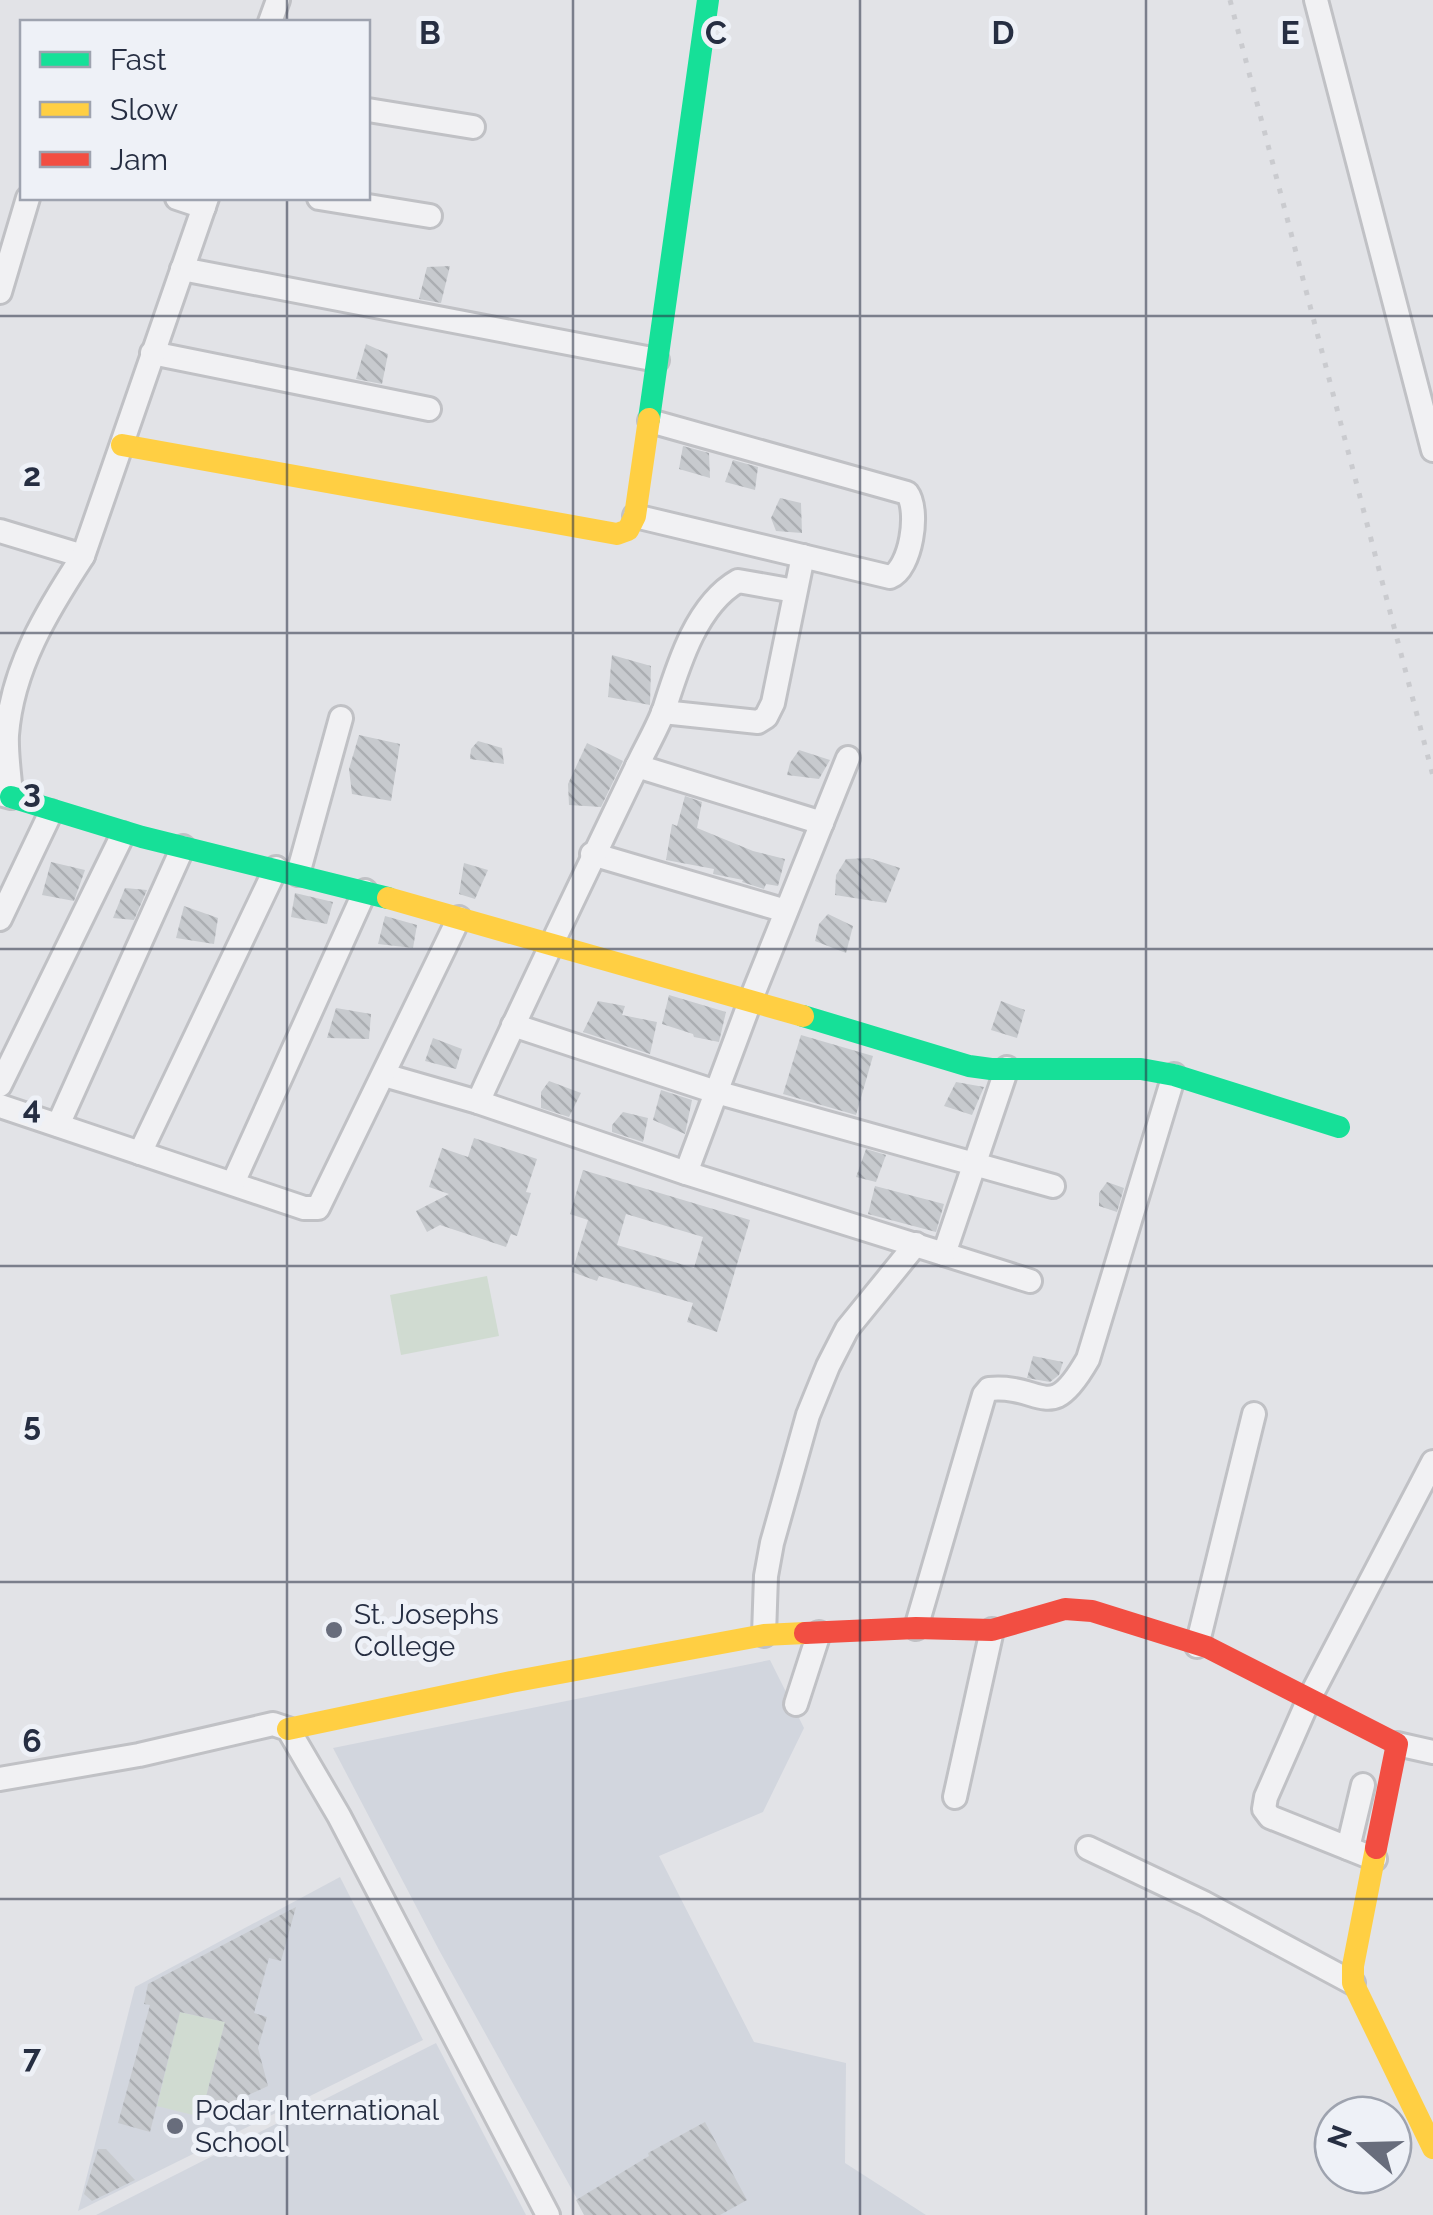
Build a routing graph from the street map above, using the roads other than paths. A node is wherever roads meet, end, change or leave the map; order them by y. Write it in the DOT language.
graph roads {
  1 [pos="708,0"];
  2 [pos="1316,0"];
  3 [pos="370,110"];
  4 [pos="473,127"];
  5 [pos="27,200"];
  6 [pos="331,200"];
  7 [pos="206,202"];
  8 [pos="430,216"];
  9 [pos="182,269"];
  10 [pos="0,292"];
  11 [pos="152,353"];
  12 [pos="656,360"];
  13 [pos="429,409"];
  14 [pos="650,421"];
  15 [pos="122,446"];
  16 [pos="1433,450"];
  17 [pos="635,516"];
  18 [pos="0,531"];
  19 [pos="82,556"];
  20 [pos="803,556"];
  21 [pos="795,591"];
  22 [pos="0,651"];
  23 [pos="25,658"];
  24 [pos="663,712"];
  25 [pos="342,718"];
  26 [pos="848,758"];
  27 [pos="638,766"];
  28 [pos="6,796"];
  29 [pos="51,812"];
  30 [pos="822,823"];
  31 [pos="123,834"];
  32 [pos="183,847"];
  33 [pos="592,854"];
  34 [pos="287,871"];
  35 [pos="365,891"];
  36 [pos="786,912"];
  37 [pos="459,918"];
  38 [pos="0,919"];
  39 [pos="550,944"];
  40 [pos="751,999"];
  41 [pos="512,1026"];
  42 [pos="1007,1068"];
  43 [pos="384,1074"];
  44 [pos="1174,1075"];
  45 [pos="0,1085"];
  46 [pos="716,1092"];
  47 [pos="478,1102"];
  48 [pos="0,1106"];
  49 [pos="58,1125"];
  50 [pos="1339,1127"];
  51 [pos="140,1153"];
  52 [pos="976,1162"];
  53 [pos="686,1173"];
  54 [pos="234,1183"];
  55 [pos="1053,1186"];
  56 [pos="916,1244"];
  57 [pos="944,1254"];
  58 [pos="1030,1281"];
  59 [pos="1254,1414"];
  60 [pos="1433,1462"];
  61 [pos="916,1628"];
  62 [pos="992,1630"];
  63 [pos="819,1633"];
  64 [pos="764,1635"];
  65 [pos="1197,1646"];
  66 [pos="1309,1699"];
  67 [pos="796,1704"];
  68 [pos="288,1730"];
  69 [pos="1397,1744"];
  70 [pos="1433,1752"];
  71 [pos="0,1779"];
  72 [pos="1363,1785"];
  73 [pos="955,1797"];
  74 [pos="1088,1848"];
  75 [pos="1348,1848"];
  76 [pos="1376,1859"];
  77 [pos="1353,1983"];
  78 [pos="1433,2148"];
  79 [pos="548,2215"];
  1 -- 12 [label="street"];
  2 -- 16 [label="street"];
  3 -- 4 [label="street"];
  5 -- 10 [label="street"];
  6 -- 8 [label="street"];
  7 -- 9 [label="street"];
  9 -- 11 [label="street"];
  9 -- 12 [label="street"];
  11 -- 13 [label="street"];
  11 -- 15 [label="street"];
  12 -- 14 [label="street"];
  14 -- 17 [label="street"];
  14 -- 20 [label="street"];
  15 -- 17 [label="street"];
  15 -- 19 [label="street"];
  17 -- 20 [label="street"];
  18 -- 19 [label="street"];
  19 -- 23 [label="street"];
  20 -- 21 [label="street"];
  21 -- 24 [label="street"];
  21 -- 24 [label="street"];
  22 -- 23 [label="street"];
  23 -- 28 [label="street"];
  24 -- 27 [label="street"];
  25 -- 34 [label="street"];
  26 -- 30 [label="street"];
  27 -- 30 [label="street"];
  27 -- 33 [label="street"];
  28 -- 29 [label="street"];
  29 -- 31 [label="street"];
  29 -- 38 [label="street"];
  30 -- 36 [label="street"];
  31 -- 32 [label="street"];
  31 -- 45 [label="street"];
  32 -- 34 [label="street"];
  32 -- 49 [label="street"];
  33 -- 36 [label="street"];
  33 -- 39 [label="street"];
  34 -- 35 [label="street"];
  34 -- 51 [label="street"];
  35 -- 37 [label="street"];
  35 -- 54 [label="street"];
  36 -- 40 [label="street"];
  37 -- 39 [label="street"];
  37 -- 43 [label="street"];
  39 -- 40 [label="street"];
  39 -- 41 [label="street"];
  40 -- 42 [label="street"];
  40 -- 46 [label="street"];
  41 -- 46 [label="street"];
  41 -- 47 [label="street"];
  42 -- 44 [label="street"];
  42 -- 52 [label="street"];
  43 -- 47 [label="street"];
  43 -- 54 [label="street"];
  44 -- 50 [label="street"];
  44 -- 61 [label="street"];
  46 -- 52 [label="street"];
  46 -- 53 [label="street"];
  47 -- 53 [label="street"];
  48 -- 49 [label="street"];
  49 -- 51 [label="street"];
  51 -- 54 [label="street"];
  52 -- 55 [label="street"];
  52 -- 57 [label="street"];
  53 -- 56 [label="street"];
  56 -- 57 [label="street"];
  56 -- 64 [label="street"];
  57 -- 58 [label="street"];
  59 -- 65 [label="street"];
  60 -- 66 [label="street"];
  61 -- 62 [label="street"];
  61 -- 63 [label="street"];
  62 -- 65 [label="street"];
  62 -- 73 [label="street"];
  63 -- 64 [label="street"];
  63 -- 67 [label="street"];
  64 -- 68 [label="street"];
  65 -- 66 [label="street"];
  66 -- 69 [label="street"];
  66 -- 75 [label="street"];
  68 -- 71 [label="street"];
  68 -- 79 [label="street"];
  69 -- 70 [label="street"];
  69 -- 76 [label="street"];
  72 -- 75 [label="street"];
  74 -- 77 [label="street"];
  75 -- 76 [label="street"];
  76 -- 77 [label="street"];
  77 -- 78 [label="street"];
}
